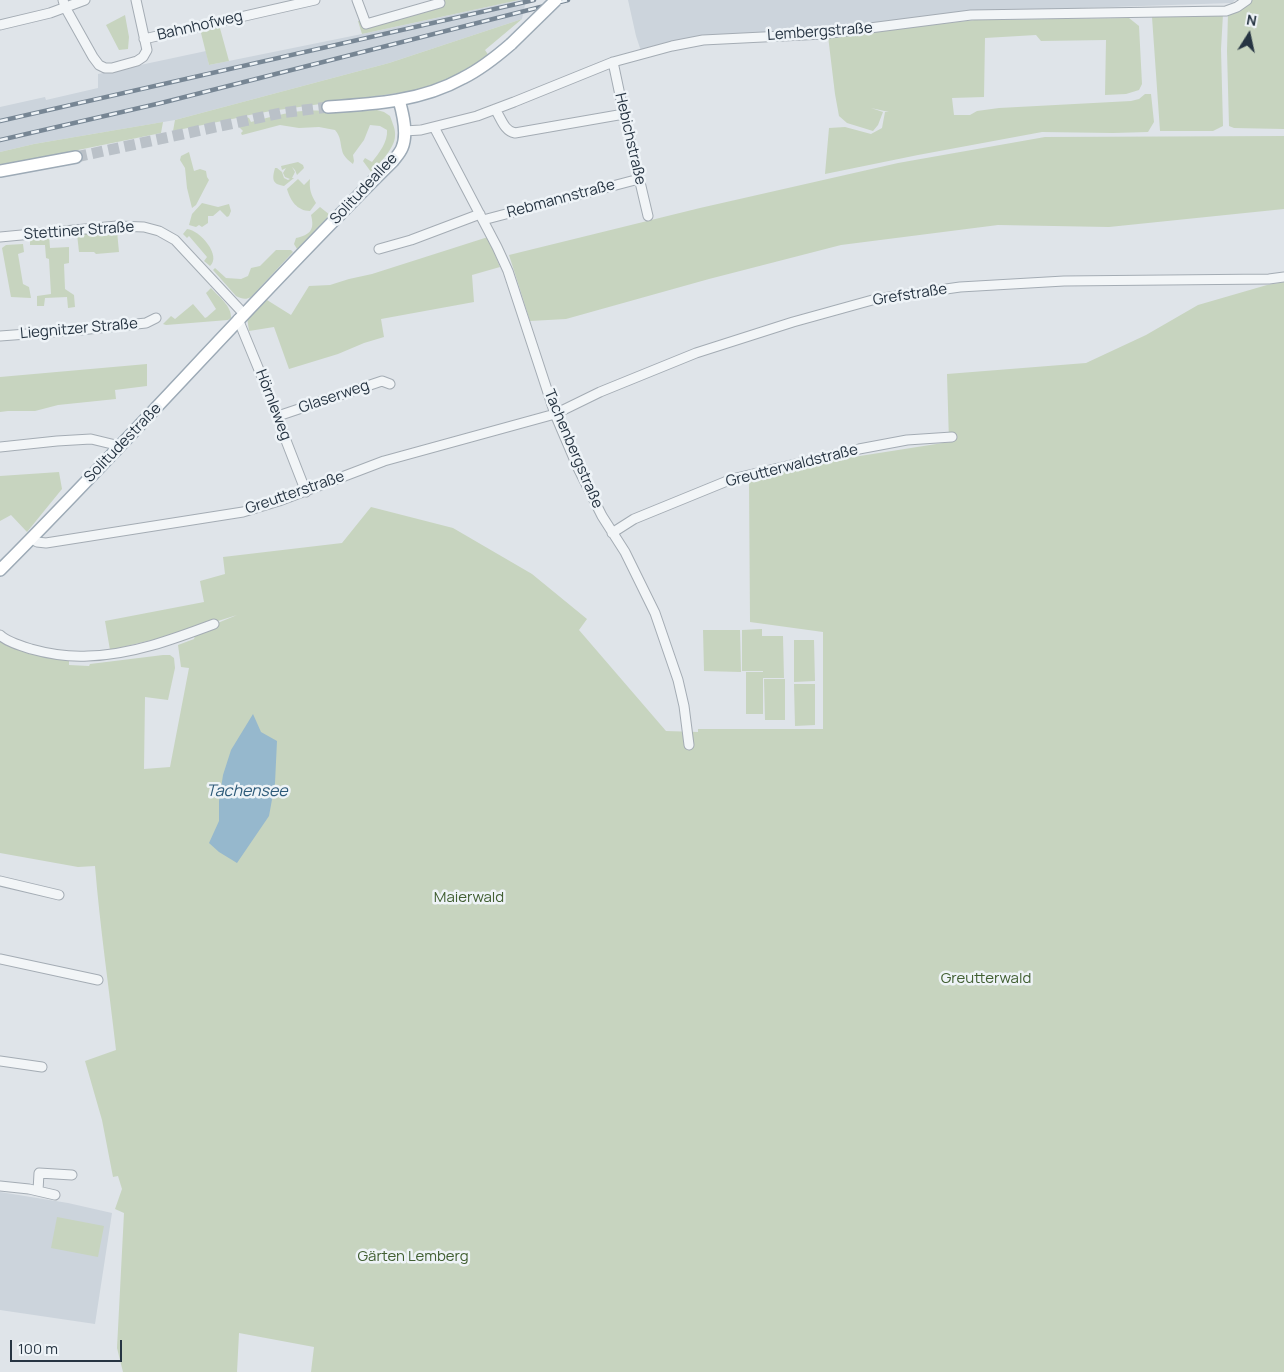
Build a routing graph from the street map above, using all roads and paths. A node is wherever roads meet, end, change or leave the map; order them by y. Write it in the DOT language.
graph roads {
  1 [pos="85,0"];
  2 [pos="136,0"];
  3 [pos="315,0"];
  4 [pos="357,0"];
  5 [pos="556,0"];
  6 [pos="1247,0"];
  7 [pos="440,3"];
  8 [pos="64,4"];
  9 [pos="0,25"];
  10 [pos="144,39"];
  11 [pos="613,62"];
  12 [pos="400,100"];
  13 [pos="328,107"];
  14 [pos="495,109"];
  15 [pos="624,114"];
  16 [pos="434,128"];
  17 [pos="404,131"];
  18 [pos="76,157"];
  19 [pos="0,172"];
  20 [pos="639,179"];
  21 [pos="648,216"];
  22 [pos="482,217"];
  23 [pos="0,237"];
  24 [pos="379,249"];
  25 [pos="1284,276"];
  26 [pos="241,317"];
  27 [pos="156,318"];
  28 [pos="0,336"];
  29 [pos="390,384"];
  30 [pos="555,414"];
  31 [pos="278,416"];
  32 [pos="952,437"];
  33 [pos="120,446"];
  34 [pos="0,447"];
  35 [pos="306,492"];
  36 [pos="612,533"];
  37 [pos="31,538"];
  38 [pos="1,566"];
  39 [pos="214,624"];
  40 [pos="0,635"];
  41 [pos="689,745"];
  42 [pos="0,881"];
  43 [pos="59,895"];
  44 [pos="0,959"];
  45 [pos="98,980"];
  46 [pos="0,1061"];
  47 [pos="42,1067"];
  48 [pos="72,1175"];
  49 [pos="0,1186"];
  50 [pos="38,1191"];
  51 [pos="55,1195"];
  1 -- 8 [label="street"];
  2 -- 10 [label="street"];
  3 -- 10 [label="street, Bahnhofweg"];
  4 -- 7 [label="street"];
  5 -- 12 [label="main road, bridge"];
  6 -- 11 [label="street, Lembergstraße"];
  8 -- 9 [label="street"];
  8 -- 10 [label="street"];
  11 -- 14 [label="street, Lembergstraße"];
  11 -- 15 [label="street, Hebichstraße"];
  12 -- 13 [label="main road"];
  12 -- 17 [label="main road, Solitudeallee"];
  14 -- 15 [label="street"];
  14 -- 16 [label="street, Lembergstraße"];
  15 -- 20 [label="street, Hebichstraße"];
  16 -- 17 [label="street, Lembergstraße"];
  16 -- 22 [label="street, Tachenbergstraße"];
  17 -- 26 [label="main road, Solitudeallee"];
  18 -- 19 [label="main road"];
  20 -- 21 [label="street, Hebichstraße"];
  20 -- 22 [label="street, Rebmannstraße"];
  22 -- 24 [label="street, Rebmannstraße"];
  22 -- 30 [label="street, Tachenbergstraße"];
  23 -- 26 [label="street, Stettiner Straße"];
  25 -- 30 [label="street, Grefstraße"];
  26 -- 31 [label="street, Hörnleweg"];
  26 -- 33 [label="main road, Solitudestraße"];
  27 -- 28 [label="street, Liegnitzer Straße"];
  29 -- 31 [label="street, Glaserweg"];
  30 -- 35 [label="street, Greutterstraße"];
  30 -- 36 [label="street, Tachenbergstraße"];
  31 -- 35 [label="street, Hörnleweg"];
  32 -- 36 [label="street, Greutterwaldstraße"];
  33 -- 34 [label="street"];
  33 -- 37 [label="main road, Solitudestraße"];
  35 -- 37 [label="street, Greutterstraße"];
  36 -- 41 [label="street, Tachenbergstraße"];
  37 -- 38 [label="main road, Solitudestraße"];
  39 -- 40 [label="street"];
  42 -- 43 [label="street"];
  44 -- 45 [label="street"];
  46 -- 47 [label="street"];
  48 -- 50 [label="street"];
  49 -- 50 [label="street"];
  50 -- 51 [label="street"];
}
